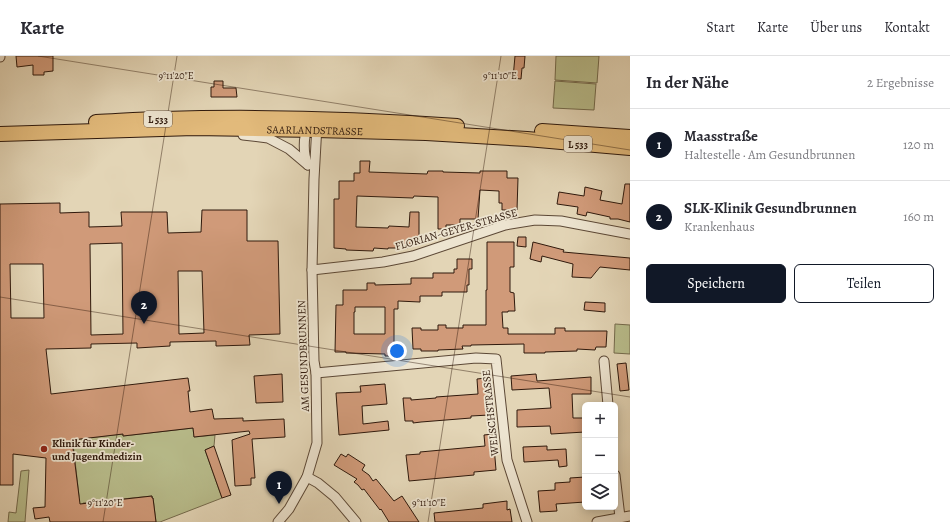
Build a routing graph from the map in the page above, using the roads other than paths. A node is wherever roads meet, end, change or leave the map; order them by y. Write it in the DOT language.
graph roads {
  1 [pos="0,125"];
  2 [pos="313,126"];
  3 [pos="194,128"];
  4 [pos="0,134"];
  5 [pos="630,137"];
  6 [pos="630,148"];
  7 [pos="308,165"];
  8 [pos="314,179"];
  9 [pos="630,234"];
  10 [pos="312,270"];
  11 [pos="604,361"];
  12 [pos="316,373"];
  13 [pos="608,402"];
  14 [pos="307,477"];
  15 [pos="618,500"];
  16 [pos="630,516"];
  17 [pos="620,517"];
  18 [pos="278,522"];
  19 [pos="356,522"];
  20 [pos="527,522"];
  21 [pos="597,522"];
  1 -- 2 [label="main road, SAARLANDSTRASSE / L 533"];
  2 -- 3 [label="main road, SAARLANDSTRASSE / L 533"];
  2 -- 5 [label="main road, SAARLANDSTRASSE / L 533"];
  2 -- 6 [label="main road, SAARLANDSTRASSE / L 533"];
  2 -- 7 [label="street, AM GESUNDBRUNNEN"];
  2 -- 8 [label="street, AM GESUNDBRUNNEN"];
  3 -- 4 [label="main road, SAARLANDSTRASSE / L 533"];
  3 -- 7 [label="street, AM GESUNDBRUNNEN"];
  7 -- 8 [label="street, AM GESUNDBRUNNEN"];
  8 -- 10 [label="street, AM GESUNDBRUNNEN"];
  9 -- 10 [label="street, FLORIAN-GEYER-STRASSE"];
  10 -- 12 [label="street, AM GESUNDBRUNNEN"];
  11 -- 13 [label="street"];
  12 -- 14 [label="street, AM GESUNDBRUNNEN"];
  12 -- 20 [label="street, WELSCHSTRASSE"];
  14 -- 18 [label="street, AM GESUNDBRUNNEN"];
  14 -- 19 [label="street"];
  15 -- 17 [label="street"];
  16 -- 17 [label="street"];
  17 -- 21 [label="street"];
}
